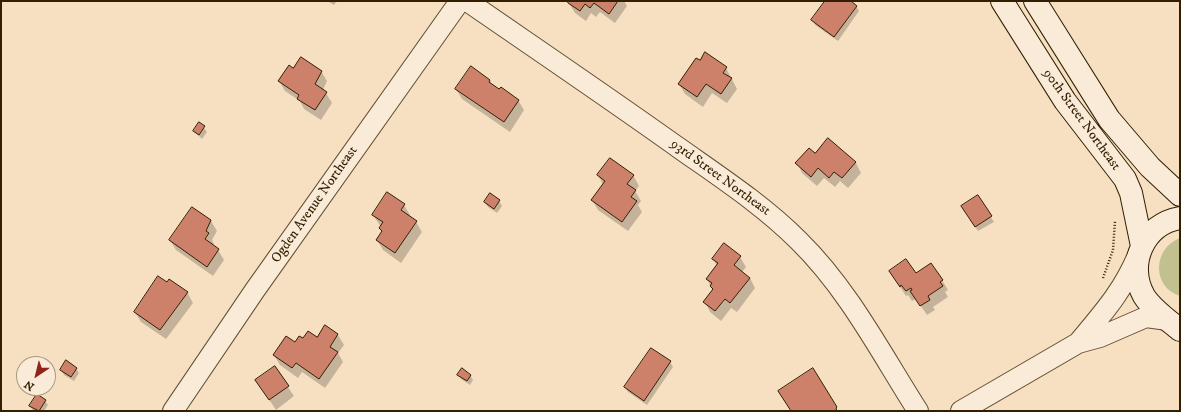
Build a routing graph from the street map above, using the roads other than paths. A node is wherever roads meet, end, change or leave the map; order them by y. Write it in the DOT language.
graph roads {
  1 [pos="460,1"];
  2 [pos="467,1"];
  3 [pos="1002,1"];
  4 [pos="1035,1"];
  5 [pos="1180,195"];
  6 [pos="1180,218"];
  7 [pos="1141,249"];
  8 [pos="1176,324"];
  9 [pos="1078,343"];
  10 [pos="173,411"];
  11 [pos="918,411"];
  12 [pos="961,411"];
  1 -- 10 [label="street, Ogden Avenue Northeast"];
  2 -- 11 [label="street, 93rd Street Northeast"];
  3 -- 7 [label="main road, 90th Street Northeast"];
  4 -- 5 [label="main road, 90th Street Northeast"];
  6 -- 7 [label="main road"];
  7 -- 8 [label="main road"];
  7 -- 9 [label="street"];
  8 -- 9 [label="street"];
  9 -- 12 [label="street"];
}
